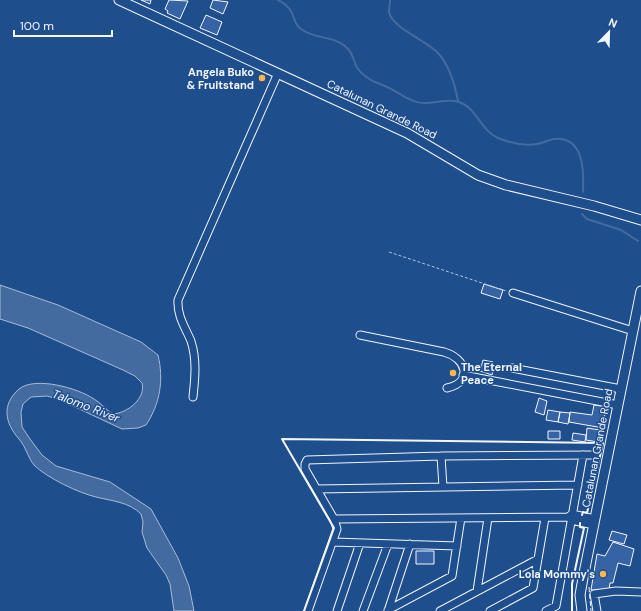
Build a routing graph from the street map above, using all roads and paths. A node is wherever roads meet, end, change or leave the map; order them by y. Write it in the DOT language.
graph roads {
  1 [pos="119,0"];
  2 [pos="278,74"];
  3 [pos="641,220"];
  4 [pos="389,252"];
  5 [pos="641,291"];
  6 [pos="513,293"];
  7 [pos="633,330"];
  8 [pos="360,335"];
  9 [pos="512,368"];
  10 [pos="464,375"];
  11 [pos="447,388"];
  12 [pos="621,389"];
  13 [pos="193,397"];
  14 [pos="618,405"];
  15 [pos="583,455"];
  16 [pos="596,455"];
  17 [pos="441,456"];
  18 [pos="578,485"];
  19 [pos="442,487"];
  20 [pos="317,489"];
  21 [pos="571,517"];
  22 [pos="461,518"];
  23 [pos="488,518"];
  24 [pos="545,518"];
  25 [pos="334,519"];
  26 [pos="594,522"];
  27 [pos="332,542"];
  28 [pos="360,543"];
  29 [pos="388,544"];
  30 [pos="410,544"];
  31 [pos="457,546"];
  32 [pos="538,559"];
  33 [pos="477,591"];
  34 [pos="641,592"];
  35 [pos="308,611"];
  36 [pos="337,611"];
  37 [pos="364,611"];
  38 [pos="388,611"];
  39 [pos="440,611"];
  40 [pos="490,611"];
  41 [pos="546,611"];
  42 [pos="582,611"];
  43 [pos="597,611"];
  1 -- 2 [label="main road, Catalunan Grande Road"];
  2 -- 3 [label="main road, Catalunan Grande Road"];
  2 -- 13 [label="street"];
  4 -- 6 [label="path"];
  5 -- 7 [label="main road, Catalunan Grande Road"];
  6 -- 7 [label="street"];
  7 -- 12 [label="main road, Catalunan Grande Road"];
  8 -- 10 [label="street"];
  9 -- 12 [label="street"];
  10 -- 11 [label="street"];
  10 -- 14 [label="street"];
  12 -- 14 [label="main road, Catalunan Grande Road"];
  14 -- 26 [label="main road, Catalunan Grande Road"];
  15 -- 16 [label="street"];
  15 -- 17 [label="street"];
  15 -- 18 [label="street"];
  17 -- 19 [label="street"];
  17 -- 20 [label="street"];
  18 -- 19 [label="street"];
  18 -- 21 [label="street"];
  19 -- 20 [label="street"];
  20 -- 25 [label="street"];
  21 -- 24 [label="street"];
  21 -- 26 [label="street"];
  21 -- 41 [label="street"];
  22 -- 23 [label="street"];
  22 -- 25 [label="street"];
  22 -- 31 [label="street"];
  23 -- 24 [label="street"];
  23 -- 33 [label="street"];
  24 -- 32 [label="street"];
  25 -- 27 [label="street"];
  26 -- 42 [label="main road, Catalunan Grande Road"];
  27 -- 28 [label="street"];
  27 -- 35 [label="street"];
  28 -- 29 [label="street"];
  28 -- 36 [label="street"];
  29 -- 30 [label="street"];
  29 -- 37 [label="street"];
  30 -- 31 [label="street"];
  30 -- 38 [label="street"];
  31 -- 38 [label="street"];
  32 -- 33 [label="street"];
  32 -- 40 [label="street"];
  33 -- 39 [label="street"];
  34 -- 43 [label="street"];
}
